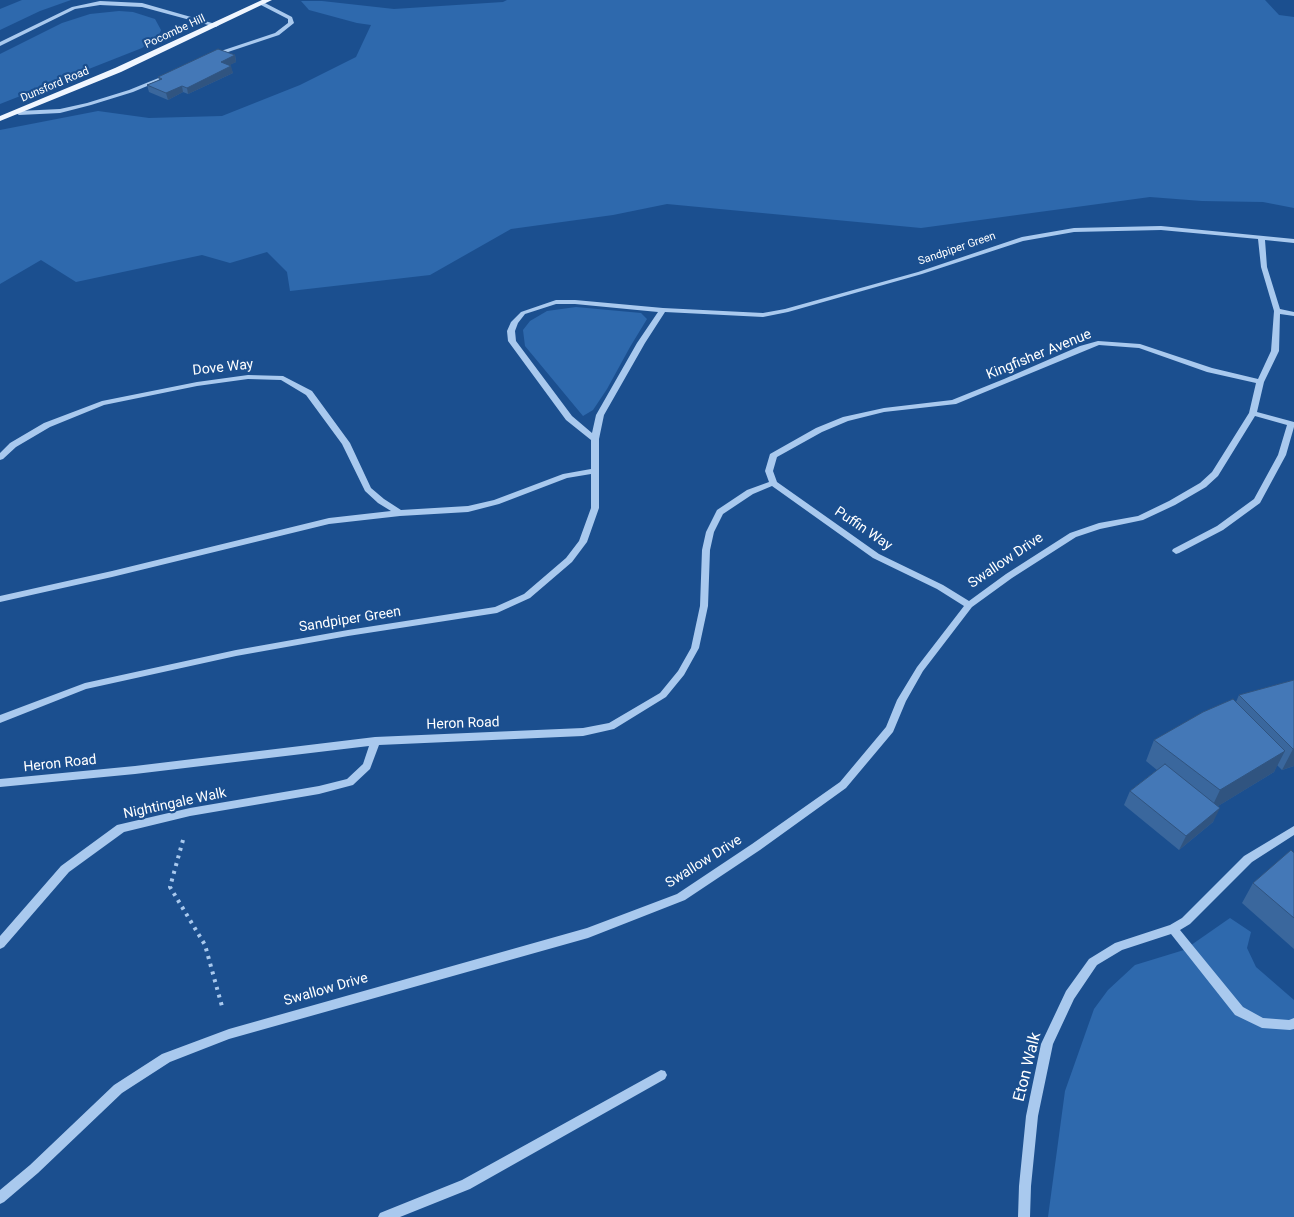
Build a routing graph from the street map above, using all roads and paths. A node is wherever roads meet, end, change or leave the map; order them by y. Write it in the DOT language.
graph roads {
  1 [pos="265,2"];
  2 [pos="216,25"];
  3 [pos="0,44"];
  4 [pos="208,58"];
  5 [pos="118,70"];
  6 [pos="173,74"];
  7 [pos="19,113"];
  8 [pos="0,120"];
  9 [pos="1261,237"];
  10 [pos="1294,241"];
  11 [pos="663,310"];
  12 [pos="1277,311"];
  13 [pos="1294,314"];
  14 [pos="1260,382"];
  15 [pos="1253,413"];
  16 [pos="1293,424"];
  17 [pos="595,439"];
  18 [pos="0,457"];
  19 [pos="594,471"];
  20 [pos="773,483"];
  21 [pos="400,513"];
  22 [pos="1176,552"];
  23 [pos="0,598"];
  24 [pos="969,605"];
  25 [pos="0,719"];
  26 [pos="375,741"];
  27 [pos="0,784"];
  28 [pos="190,812"];
  29 [pos="1294,830"];
  30 [pos="1173,929"];
  31 [pos="0,944"];
  32 [pos="1294,1023"];
  33 [pos="229,1034"];
  34 [pos="661,1075"];
  35 [pos="0,1198"];
  36 [pos="384,1217"];
  37 [pos="1024,1217"];
  1 -- 2 [label="main road, Pocombe Hill"];
  1 -- 4 [label="street"];
  2 -- 3 [label="street"];
  2 -- 5 [label="main road, Pocombe Hill"];
  5 -- 7 [label="main road, Dunsford Road"];
  6 -- 7 [label="street"];
  7 -- 8 [label="main road, Dunsford Road"];
  9 -- 10 [label="street, Sandpiper Green"];
  9 -- 11 [label="street, Sandpiper Green"];
  9 -- 12 [label="street"];
  11 -- 17 [label="street, Sandpiper Green"];
  11 -- 17 [label="street, Sandpiper Green"];
  12 -- 13 [label="street"];
  12 -- 14 [label="street"];
  14 -- 15 [label="street, Swallow Drive"];
  14 -- 20 [label="street, Kingfisher Avenue"];
  15 -- 16 [label="street"];
  15 -- 24 [label="street, Swallow Drive"];
  16 -- 22 [label="street"];
  17 -- 19 [label="street, Sandpiper Green"];
  18 -- 21 [label="street, Dove Way"];
  19 -- 21 [label="street"];
  19 -- 25 [label="street, Sandpiper Green"];
  20 -- 24 [label="street, Puffin Way"];
  20 -- 26 [label="street, Heron Road"];
  21 -- 23 [label="street"];
  24 -- 33 [label="street, Swallow Drive"];
  26 -- 27 [label="street, Heron Road"];
  26 -- 28 [label="street, Nightingale Walk"];
  28 -- 31 [label="street, Nightingale Walk"];
  28 -- 33 [label="path"];
  29 -- 30 [label="street, Eton Walk"];
  30 -- 32 [label="street"];
  30 -- 37 [label="street, Eton Walk"];
  33 -- 35 [label="street, Swallow Drive"];
  34 -- 36 [label="street"];
}
